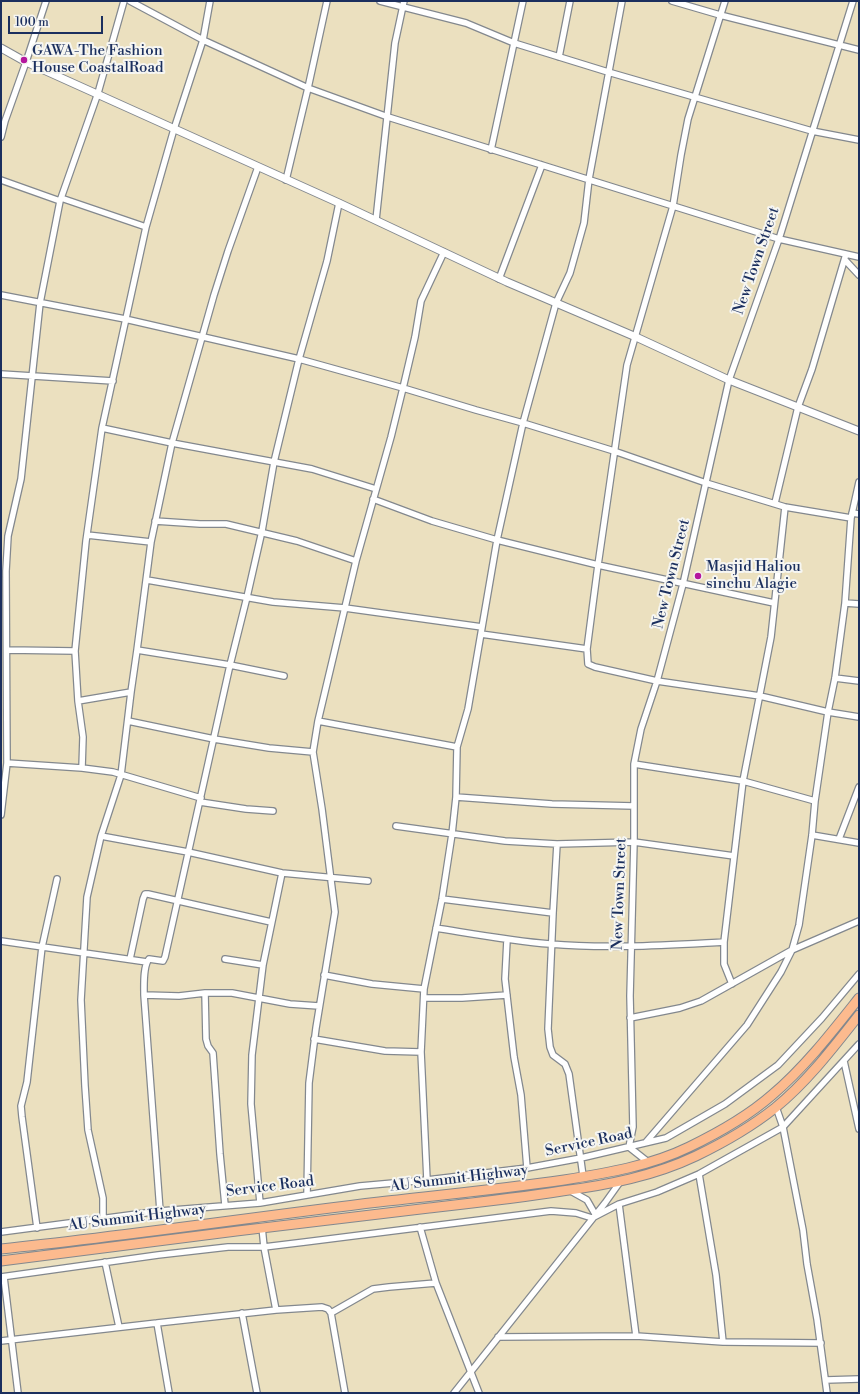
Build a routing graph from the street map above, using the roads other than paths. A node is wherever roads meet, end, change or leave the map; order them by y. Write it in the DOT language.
graph roads {
  1 [pos="46,1"];
  2 [pos="124,1"];
  3 [pos="130,1"];
  4 [pos="210,1"];
  5 [pos="327,1"];
  6 [pos="380,1"];
  7 [pos="523,1"];
  8 [pos="570,1"];
  9 [pos="622,1"];
  10 [pos="672,1"];
  11 [pos="725,1"];
  12 [pos="853,1"];
  13 [pos="403,4"];
  14 [pos="720,15"];
  15 [pos="203,40"];
  16 [pos="514,43"];
  17 [pos="840,45"];
  18 [pos="1,48"];
  19 [pos="859,50"];
  20 [pos="559,57"];
  21 [pos="26,62"];
  22 [pos="608,72"];
  23 [pos="308,88"];
  24 [pos="98,93"];
  25 [pos="694,97"];
  26 [pos="388,117"];
  27 [pos="174,129"];
  28 [pos="812,131"];
  29 [pos="1,137"];
  30 [pos="859,140"];
  31 [pos="491,150"];
  32 [pos="542,165"];
  33 [pos="258,167"];
  34 [pos="589,179"];
  35 [pos="1,180"];
  36 [pos="286,180"];
  37 [pos="61,199"];
  38 [pos="339,203"];
  39 [pos="673,206"];
  40 [pos="376,220"];
  41 [pos="146,227"];
  42 [pos="779,239"];
  43 [pos="444,252"];
  44 [pos="846,257"];
  45 [pos="859,257"];
  46 [pos="859,275"];
  47 [pos="499,278"];
  48 [pos="1,295"];
  49 [pos="40,303"];
  50 [pos="556,303"];
  51 [pos="125,319"];
  52 [pos="202,337"];
  53 [pos="636,337"];
  54 [pos="299,359"];
  55 [pos="1,374"];
  56 [pos="31,377"];
  57 [pos="728,380"];
  58 [pos="113,381"];
  59 [pos="403,388"];
  60 [pos="798,407"];
  61 [pos="524,423"];
  62 [pos="102,428"];
  63 [pos="859,431"];
  64 [pos="172,443"];
  65 [pos="614,451"];
  66 [pos="274,462"];
  67 [pos="859,482"];
  68 [pos="706,484"];
  69 [pos="376,489"];
  70 [pos="373,499"];
  71 [pos="775,503"];
  72 [pos="785,507"];
  73 [pos="859,514"];
  74 [pos="851,516"];
  75 [pos="156,521"];
  76 [pos="262,531"];
  77 [pos="87,535"];
  78 [pos="497,540"];
  79 [pos="151,542"];
  80 [pos="356,561"];
  81 [pos="598,565"];
  82 [pos="4,571"];
  83 [pos="146,580"];
  84 [pos="683,584"];
  85 [pos="247,597"];
  86 [pos="774,603"];
  87 [pos="845,603"];
  88 [pos="859,604"];
  89 [pos="345,608"];
  90 [pos="482,627"];
  91 [pos="481,634"];
  92 [pos="587,649"];
  93 [pos="7,650"];
  94 [pos="138,650"];
  95 [pos="75,651"];
  96 [pos="230,665"];
  97 [pos="284,676"];
  98 [pos="835,678"];
  99 [pos="657,681"];
  100 [pos="859,681"];
  101 [pos="131,692"];
  102 [pos="760,696"];
  103 [pos="78,702"];
  104 [pos="828,712"];
  105 [pos="859,717"];
  106 [pos="128,720"];
  107 [pos="318,721"];
  108 [pos="1,722"];
  109 [pos="8,722"];
  110 [pos="214,739"];
  111 [pos="458,747"];
  112 [pos="313,752"];
  113 [pos="7,763"];
  114 [pos="634,764"];
  115 [pos="82,768"];
  116 [pos="121,775"];
  117 [pos="743,781"];
  118 [pos="859,787"];
  119 [pos="456,797"];
  120 [pos="201,800"];
  121 [pos="815,801"];
  122 [pos="634,806"];
  123 [pos="273,811"];
  124 [pos="1,815"];
  125 [pos="396,826"];
  126 [pos="452,834"];
  127 [pos="812,835"];
  128 [pos="101,836"];
  129 [pos="839,839"];
  130 [pos="634,842"];
  131 [pos="859,843"];
  132 [pos="557,844"];
  133 [pos="188,852"];
  134 [pos="734,856"];
  135 [pos="282,873"];
  136 [pos="330,878"];
  137 [pos="56,879"];
  138 [pos="368,881"];
  139 [pos="442,899"];
  140 [pos="178,900"];
  141 [pos="553,913"];
  142 [pos="271,922"];
  143 [pos="859,922"];
  144 [pos="436,928"];
  145 [pos="1,940"];
  146 [pos="507,940"];
  147 [pos="724,942"];
  148 [pos="551,944"];
  149 [pos="42,947"];
  150 [pos="630,947"];
  151 [pos="792,950"];
  152 [pos="83,953"];
  153 [pos="130,959"];
  154 [pos="225,959"];
  155 [pos="147,962"];
  156 [pos="264,965"];
  157 [pos="859,974"];
  158 [pos="324,975"];
  159 [pos="732,984"];
  160 [pos="424,989"];
  161 [pos="205,993"];
  162 [pos="144,995"];
  163 [pos="507,995"];
  164 [pos="259,998"];
  165 [pos="424,998"];
  166 [pos="859,998"];
  167 [pos="319,1006"];
  168 [pos="859,1015"];
  169 [pos="630,1018"];
  170 [pos="314,1039"];
  171 [pos="859,1044"];
  172 [pos="421,1052"];
  173 [pos="844,1061"];
  174 [pos="776,1107"];
  175 [pos="782,1127"];
  176 [pos="859,1129"];
  177 [pos="646,1142"];
  178 [pos="629,1147"];
  179 [pos="581,1158"];
  180 [pos="648,1162"];
  181 [pos="527,1168"];
  182 [pos="699,1174"];
  183 [pos="584,1176"];
  184 [pos="427,1180"];
  185 [pos="620,1182"];
  186 [pos="568,1190"];
  187 [pos="307,1195"];
  188 [pos="260,1203"];
  189 [pos="619,1204"];
  190 [pos="225,1205"];
  191 [pos="160,1211"];
  192 [pos="594,1216"];
  193 [pos="103,1219"];
  194 [pos="262,1227"];
  195 [pos="420,1227"];
  196 [pos="37,1228"];
  197 [pos="1,1232"];
  198 [pos="264,1247"];
  199 [pos="1,1249"];
  200 [pos="1,1261"];
  201 [pos="106,1262"];
  202 [pos="2,1277"];
  203 [pos="436,1283"];
  204 [pos="276,1310"];
  205 [pos="242,1313"];
  206 [pos="331,1313"];
  207 [pos="157,1323"];
  208 [pos="119,1327"];
  209 [pos="636,1336"];
  210 [pos="498,1337"];
  211 [pos="12,1340"];
  212 [pos="1,1341"];
  213 [pos="723,1342"];
  214 [pos="821,1343"];
  215 [pos="472,1372"];
  216 [pos="859,1379"];
  217 [pos="826,1380"];
  218 [pos="18,1393"];
  219 [pos="169,1393"];
  220 [pos="257,1393"];
  221 [pos="345,1393"];
  222 [pos="454,1393"];
  223 [pos="479,1393"];
  224 [pos="827,1393"];
  1 -- 21 [label="street"];
  2 -- 24 [label="street"];
  3 -- 15 [label="street"];
  4 -- 15 [label="street"];
  5 -- 23 [label="street"];
  6 -- 13 [label="street"];
  7 -- 16 [label="street"];
  8 -- 20 [label="street"];
  9 -- 22 [label="street"];
  10 -- 14 [label="street"];
  11 -- 14 [label="street"];
  12 -- 17 [label="street, New Town Street"];
  13 -- 16 [label="street"];
  13 -- 26 [label="street"];
  14 -- 17 [label="street"];
  14 -- 25 [label="street"];
  15 -- 23 [label="street"];
  15 -- 27 [label="street"];
  16 -- 20 [label="street"];
  16 -- 31 [label="street"];
  17 -- 19 [label="street"];
  17 -- 28 [label="street, New Town Street"];
  18 -- 21 [label="street"];
  20 -- 22 [label="street"];
  21 -- 24 [label="street"];
  21 -- 29 [label="street"];
  22 -- 25 [label="street"];
  22 -- 34 [label="street"];
  23 -- 26 [label="street"];
  23 -- 36 [label="street"];
  24 -- 27 [label="street"];
  24 -- 37 [label="street"];
  25 -- 28 [label="street"];
  25 -- 39 [label="street"];
  26 -- 31 [label="street"];
  26 -- 40 [label="street"];
  27 -- 33 [label="street"];
  27 -- 41 [label="street"];
  28 -- 30 [label="street"];
  28 -- 42 [label="street, New Town Street"];
  31 -- 32 [label="street"];
  32 -- 34 [label="street"];
  32 -- 47 [label="street"];
  33 -- 36 [label="street"];
  33 -- 52 [label="street"];
  34 -- 39 [label="street"];
  34 -- 50 [label="street"];
  35 -- 37 [label="street"];
  36 -- 38 [label="street"];
  37 -- 41 [label="street"];
  37 -- 49 [label="street"];
  38 -- 40 [label="street"];
  38 -- 54 [label="street"];
  39 -- 42 [label="street"];
  39 -- 53 [label="street"];
  40 -- 43 [label="street"];
  41 -- 51 [label="street"];
  42 -- 44 [label="street"];
  42 -- 57 [label="street, New Town Street"];
  43 -- 47 [label="street"];
  43 -- 59 [label="street"];
  44 -- 45 [label="street"];
  44 -- 46 [label="street"];
  44 -- 60 [label="street"];
  47 -- 50 [label="street"];
  48 -- 49 [label="street"];
  49 -- 51 [label="street"];
  49 -- 56 [label="street"];
  50 -- 53 [label="street"];
  50 -- 61 [label="street"];
  51 -- 52 [label="street"];
  51 -- 58 [label="street"];
  52 -- 54 [label="street"];
  52 -- 64 [label="street"];
  53 -- 57 [label="street"];
  53 -- 65 [label="street"];
  54 -- 59 [label="street"];
  54 -- 66 [label="street"];
  55 -- 56 [label="street"];
  56 -- 58 [label="street"];
  56 -- 82 [label="street"];
  57 -- 60 [label="street"];
  57 -- 68 [label="street, New Town Street"];
  58 -- 62 [label="street"];
  59 -- 61 [label="street"];
  59 -- 69 [label="street"];
  60 -- 63 [label="street"];
  60 -- 71 [label="street"];
  61 -- 65 [label="street"];
  61 -- 78 [label="street"];
  62 -- 64 [label="street"];
  62 -- 77 [label="street"];
  64 -- 66 [label="street"];
  64 -- 75 [label="street"];
  65 -- 68 [label="street"];
  65 -- 81 [label="street"];
  66 -- 69 [label="street"];
  66 -- 76 [label="street"];
  67 -- 74 [label="street"];
  68 -- 71 [label="street"];
  68 -- 84 [label="street, New Town Street"];
  69 -- 70 [label="street"];
  70 -- 78 [label="street"];
  70 -- 80 [label="street"];
  71 -- 72 [label="street"];
  72 -- 74 [label="street"];
  72 -- 86 [label="street"];
  73 -- 74 [label="street"];
  74 -- 87 [label="street"];
  75 -- 76 [label="street"];
  75 -- 79 [label="street"];
  76 -- 80 [label="street"];
  76 -- 85 [label="street"];
  77 -- 79 [label="street"];
  77 -- 95 [label="street"];
  78 -- 81 [label="street"];
  78 -- 90 [label="street"];
  79 -- 83 [label="street"];
  80 -- 89 [label="street"];
  81 -- 84 [label="street"];
  81 -- 92 [label="street"];
  82 -- 93 [label="street"];
  83 -- 85 [label="street"];
  83 -- 94 [label="street"];
  84 -- 86 [label="street"];
  84 -- 99 [label="street, New Town Street"];
  85 -- 89 [label="street"];
  85 -- 96 [label="street"];
  86 -- 102 [label="street"];
  87 -- 88 [label="street"];
  87 -- 98 [label="street"];
  89 -- 90 [label="street"];
  89 -- 107 [label="street"];
  90 -- 91 [label="street"];
  91 -- 92 [label="street"];
  91 -- 111 [label="street"];
  92 -- 99 [label="street"];
  93 -- 95 [label="street"];
  93 -- 109 [label="street"];
  94 -- 96 [label="street"];
  94 -- 101 [label="street"];
  95 -- 103 [label="street"];
  96 -- 97 [label="street"];
  96 -- 110 [label="street"];
  98 -- 100 [label="street"];
  98 -- 104 [label="street"];
  99 -- 102 [label="street"];
  99 -- 114 [label="street, New Town Street"];
  101 -- 103 [label="street"];
  101 -- 106 [label="street"];
  102 -- 104 [label="street"];
  102 -- 117 [label="street"];
  103 -- 115 [label="street"];
  104 -- 105 [label="street"];
  104 -- 121 [label="street"];
  106 -- 110 [label="street"];
  106 -- 116 [label="street"];
  107 -- 111 [label="street"];
  107 -- 112 [label="street"];
  108 -- 109 [label="street"];
  109 -- 113 [label="street"];
  110 -- 112 [label="street"];
  110 -- 120 [label="street"];
  111 -- 119 [label="street"];
  112 -- 136 [label="street"];
  113 -- 115 [label="street"];
  113 -- 124 [label="street"];
  114 -- 117 [label="street"];
  114 -- 122 [label="street, New Town Street"];
  115 -- 116 [label="street"];
  116 -- 120 [label="street"];
  116 -- 128 [label="street"];
  117 -- 121 [label="street"];
  117 -- 134 [label="street"];
  118 -- 129 [label="street"];
  119 -- 122 [label="street"];
  119 -- 126 [label="street"];
  120 -- 123 [label="street"];
  120 -- 133 [label="street"];
  121 -- 127 [label="street"];
  122 -- 130 [label="street, New Town Street"];
  125 -- 126 [label="street"];
  126 -- 132 [label="street"];
  126 -- 139 [label="street"];
  127 -- 129 [label="street"];
  127 -- 151 [label="street"];
  128 -- 133 [label="street"];
  128 -- 152 [label="street"];
  129 -- 131 [label="street"];
  130 -- 132 [label="street"];
  130 -- 134 [label="street"];
  130 -- 150 [label="street, New Town Street"];
  132 -- 141 [label="street"];
  133 -- 135 [label="street"];
  133 -- 140 [label="street"];
  134 -- 147 [label="street"];
  135 -- 136 [label="street"];
  135 -- 142 [label="street"];
  136 -- 138 [label="street"];
  136 -- 158 [label="street"];
  137 -- 149 [label="street"];
  139 -- 141 [label="street"];
  139 -- 144 [label="street"];
  140 -- 142 [label="street"];
  140 -- 153 [label="street"];
  140 -- 155 [label="street"];
  141 -- 148 [label="street"];
  142 -- 156 [label="street"];
  143 -- 151 [label="street"];
  144 -- 146 [label="street"];
  144 -- 160 [label="street"];
  145 -- 149 [label="street"];
  146 -- 148 [label="street"];
  146 -- 163 [label="street"];
  147 -- 150 [label="street"];
  147 -- 159 [label="street"];
  148 -- 150 [label="street"];
  148 -- 179 [label="street"];
  149 -- 152 [label="street"];
  149 -- 196 [label="street"];
  150 -- 169 [label="street, New Town Street"];
  151 -- 159 [label="street"];
  151 -- 177 [label="street"];
  152 -- 153 [label="street"];
  152 -- 193 [label="street"];
  153 -- 155 [label="street"];
  154 -- 156 [label="street"];
  155 -- 162 [label="street"];
  156 -- 164 [label="street"];
  157 -- 177 [label="street, Service Road"];
  158 -- 160 [label="street"];
  158 -- 167 [label="street"];
  159 -- 169 [label="street"];
  160 -- 165 [label="street"];
  161 -- 162 [label="street"];
  161 -- 164 [label="street"];
  161 -- 190 [label="street"];
  162 -- 191 [label="street"];
  163 -- 165 [label="street"];
  163 -- 181 [label="street"];
  164 -- 167 [label="street"];
  164 -- 188 [label="street"];
  165 -- 172 [label="street"];
  166 -- 180 [label="main road, AU Summit Highway"];
  167 -- 170 [label="street"];
  168 -- 174 [label="main road, AU Summit Highway"];
  169 -- 178 [label="street, New Town Street"];
  170 -- 172 [label="street"];
  170 -- 187 [label="street"];
  171 -- 173 [label="street"];
  172 -- 184 [label="street"];
  173 -- 175 [label="street"];
  173 -- 176 [label="street"];
  174 -- 175 [label="street"];
  174 -- 185 [label="main road, AU Summit Highway"];
  175 -- 182 [label="street"];
  175 -- 214 [label="street"];
  177 -- 178 [label="street, Service Road"];
  178 -- 179 [label="street, Service Road"];
  178 -- 180 [label="street"];
  179 -- 181 [label="street, Service Road"];
  179 -- 183 [label="street"];
  180 -- 183 [label="main road, AU Summit Highway"];
  181 -- 184 [label="street, Service Road"];
  182 -- 189 [label="street"];
  182 -- 213 [label="street"];
  183 -- 199 [label="main road, AU Summit Highway"];
  184 -- 187 [label="street, Service Road"];
  185 -- 186 [label="main road, AU Summit Highway"];
  185 -- 192 [label="street"];
  186 -- 192 [label="street"];
  186 -- 194 [label="main road, AU Summit Highway"];
  187 -- 188 [label="street, Service Road"];
  188 -- 190 [label="street, Service Road"];
  189 -- 192 [label="street"];
  189 -- 209 [label="street"];
  190 -- 191 [label="street, Service Road"];
  191 -- 193 [label="street, Service Road"];
  192 -- 195 [label="street"];
  192 -- 210 [label="street"];
  193 -- 196 [label="street, Service Road"];
  194 -- 198 [label="street"];
  194 -- 200 [label="main road, AU Summit Highway"];
  195 -- 198 [label="street"];
  195 -- 203 [label="street"];
  196 -- 197 [label="street, Service Road"];
  198 -- 201 [label="street"];
  198 -- 204 [label="street"];
  201 -- 202 [label="street"];
  201 -- 208 [label="street"];
  202 -- 211 [label="street"];
  203 -- 206 [label="street"];
  203 -- 215 [label="street"];
  204 -- 205 [label="street"];
  204 -- 206 [label="street"];
  205 -- 207 [label="street"];
  205 -- 220 [label="street"];
  206 -- 221 [label="street"];
  207 -- 208 [label="street"];
  207 -- 219 [label="street"];
  208 -- 211 [label="street"];
  209 -- 210 [label="street"];
  209 -- 213 [label="street"];
  210 -- 215 [label="street"];
  211 -- 212 [label="street"];
  211 -- 218 [label="street"];
  213 -- 214 [label="street"];
  214 -- 217 [label="street"];
  215 -- 222 [label="street"];
  215 -- 223 [label="street"];
  216 -- 217 [label="street"];
  217 -- 224 [label="street"];
}
